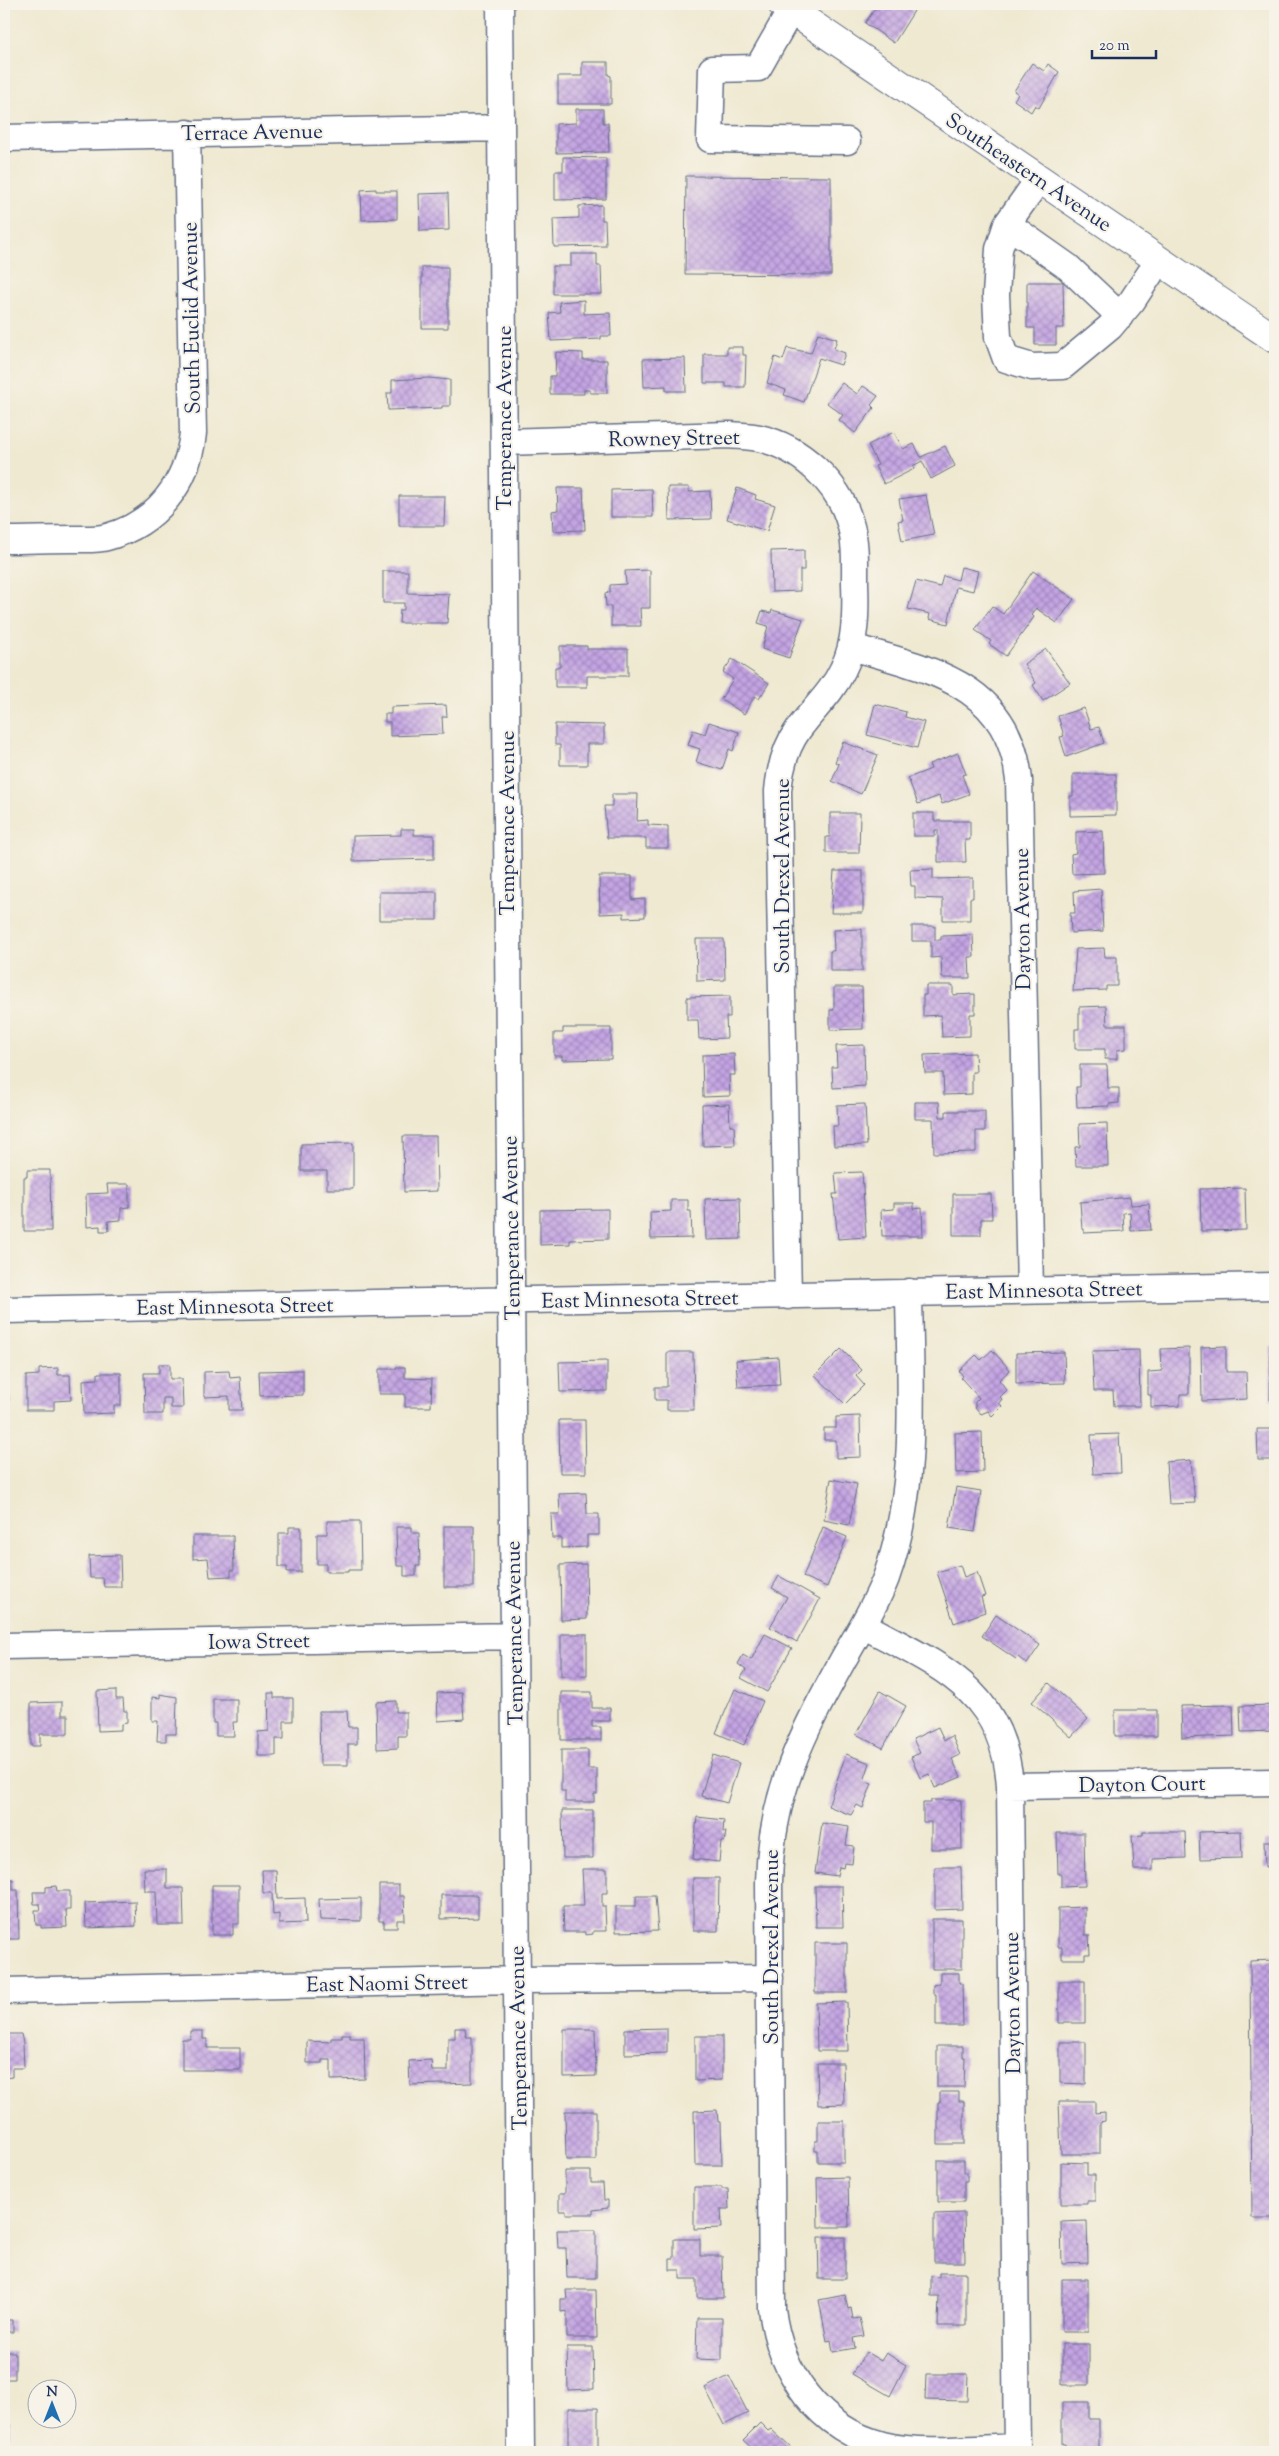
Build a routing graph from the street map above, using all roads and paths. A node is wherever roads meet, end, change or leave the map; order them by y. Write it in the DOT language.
graph roads {
  1 [pos="500,4"];
  2 [pos="786,7"];
  3 [pos="501,128"];
  4 [pos="188,133"];
  5 [pos="4,138"];
  6 [pos="847,141"];
  7 [pos="1039,179"];
  8 [pos="1007,224"];
  9 [pos="1159,260"];
  10 [pos="1120,316"];
  11 [pos="1275,339"];
  12 [pos="504,442"];
  13 [pos="828,484"];
  14 [pos="4,540"];
  15 [pos="852,647"];
  16 [pos="1275,1286"];
  17 [pos="1030,1290"];
  18 [pos="909,1292"];
  19 [pos="788,1296"];
  20 [pos="511,1301"];
  21 [pos="4,1310"];
  22 [pos="863,1625"];
  23 [pos="514,1636"];
  24 [pos="4,1646"];
  25 [pos="1275,1782"];
  26 [pos="1010,1786"];
  27 [pos="770,1978"];
  28 [pos="517,1980"];
  29 [pos="4,1991"];
  30 [pos="1017,2450"];
  31 [pos="522,2452"];
  1 -- 3 [label="street, Temperance Avenue"];
  2 -- 6 [label="street"];
  2 -- 7 [label="main road, Southeastern Avenue"];
  3 -- 4 [label="street, Terrace Avenue"];
  3 -- 12 [label="street, Temperance Avenue"];
  4 -- 5 [label="street, Terrace Avenue"];
  4 -- 14 [label="street, South Euclid Avenue"];
  7 -- 8 [label="street"];
  7 -- 9 [label="main road, Southeastern Avenue"];
  8 -- 10 [label="street"];
  8 -- 10 [label="street"];
  9 -- 10 [label="street"];
  9 -- 11 [label="main road, Southeastern Avenue"];
  12 -- 13 [label="street, Rowney Street"];
  12 -- 20 [label="street, Temperance Avenue"];
  13 -- 15 [label="street, South Drexel Avenue"];
  15 -- 17 [label="street, Dayton Avenue"];
  15 -- 19 [label="street, South Drexel Avenue"];
  16 -- 17 [label="street, East Minnesota Street"];
  17 -- 18 [label="street, East Minnesota Street"];
  18 -- 19 [label="street, East Minnesota Street"];
  18 -- 22 [label="street, South Drexel Avenue"];
  19 -- 20 [label="street, East Minnesota Street"];
  20 -- 21 [label="street, East Minnesota Street"];
  20 -- 23 [label="street, Temperance Avenue"];
  22 -- 26 [label="street, Dayton Avenue"];
  22 -- 27 [label="street, South Drexel Avenue"];
  23 -- 24 [label="street, Iowa Street"];
  23 -- 28 [label="street, Temperance Avenue"];
  25 -- 26 [label="street, Dayton Court"];
  26 -- 30 [label="street, Dayton Avenue"];
  27 -- 28 [label="street, East Naomi Street"];
  27 -- 30 [label="street, South Drexel Avenue"];
  28 -- 29 [label="street, East Naomi Street"];
  28 -- 31 [label="street, Temperance Avenue"];
}
